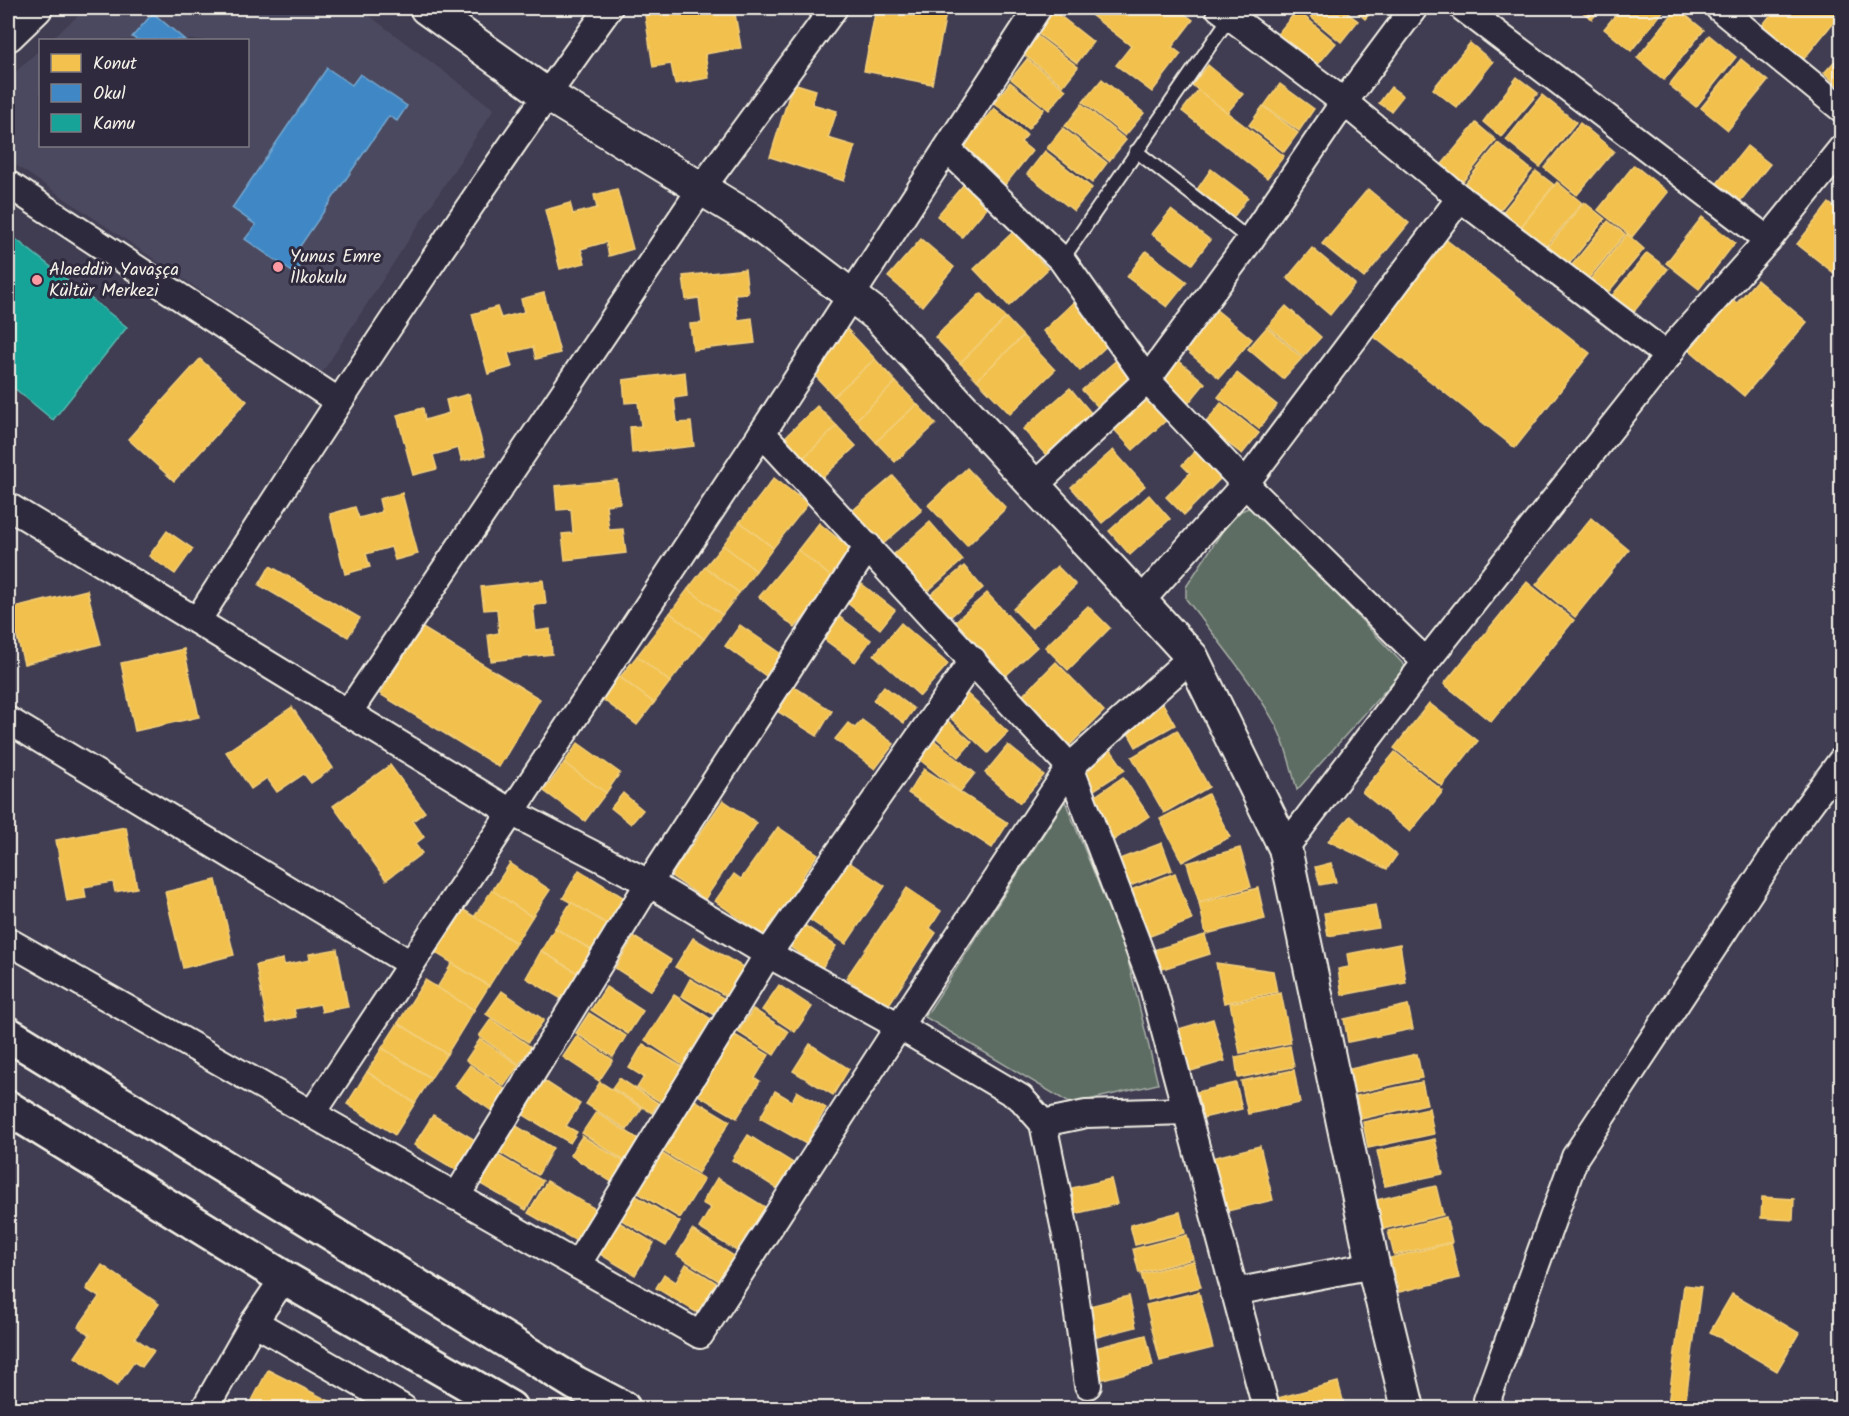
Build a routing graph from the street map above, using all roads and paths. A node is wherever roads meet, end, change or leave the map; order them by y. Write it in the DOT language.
graph roads {
  1 [pos="36,8"];
  2 [pos="426,8"];
  3 [pos="609,8"];
  4 [pos="834,8"];
  5 [pos="1038,8"];
  6 [pos="1414,8"];
  7 [pos="1464,8"];
  8 [pos="1719,8"];
  9 [pos="1229,10"];
  10 [pos="8,35"];
  11 [pos="546,94"];
  12 [pos="1344,102"];
  13 [pos="1842,109"];
  14 [pos="1842,148"];
  15 [pos="947,149"];
  16 [pos="1136,151"];
  17 [pos="8,184"];
  18 [pos="701,189"];
  19 [pos="1460,198"];
  20 [pos="1250,240"];
  21 [pos="1768,240"];
  22 [pos="1062,260"];
  23 [pos="850,294"];
  24 [pos="1668,356"];
  25 [pos="1147,380"];
  26 [pos="338,401"];
  27 [pos="762,433"];
  28 [pos="1245,484"];
  29 [pos="1034,486"];
  30 [pos="8,506"];
  31 [pos="868,546"];
  32 [pos="1141,601"];
  33 [pos="197,621"];
  34 [pos="1192,657"];
  35 [pos="973,660"];
  36 [pos="1426,662"];
  37 [pos="348,712"];
  38 [pos="8,720"];
  39 [pos="1842,760"];
  40 [pos="1070,767"];
  41 [pos="511,812"];
  42 [pos="1285,848"];
  43 [pos="649,883"];
  44 [pos="8,941"];
  45 [pos="768,954"];
  46 [pos="411,964"];
  47 [pos="899,1026"];
  48 [pos="8,1034"];
  49 [pos="8,1108"];
  50 [pos="1187,1110"];
  51 [pos="312,1114"];
  52 [pos="1043,1124"];
  53 [pos="456,1197"];
  54 [pos="577,1265"];
  55 [pos="1373,1265"];
  56 [pos="284,1278"];
  57 [pos="1234,1292"];
  58 [pos="254,1322"];
  59 [pos="1088,1385"];
  60 [pos="205,1408"];
  61 [pos="403,1408"];
  62 [pos="510,1408"];
  63 [pos="623,1408"];
  64 [pos="1266,1408"];
  65 [pos="1408,1408"];
  66 [pos="1487,1408"];
  1 -- 10 [label="street"];
  2 -- 11 [label="street"];
  3 -- 11 [label="street"];
  4 -- 18 [label="street"];
  5 -- 15 [label="street"];
  6 -- 12 [label="street"];
  7 -- 21 [label="street"];
  8 -- 13 [label="street"];
  9 -- 12 [label="street"];
  9 -- 16 [label="lane"];
  11 -- 18 [label="street"];
  11 -- 26 [label="street"];
  12 -- 19 [label="street"];
  12 -- 20 [label="street"];
  14 -- 21 [label="street"];
  15 -- 22 [label="street"];
  15 -- 23 [label="street"];
  16 -- 20 [label="lane"];
  16 -- 22 [label="lane"];
  17 -- 26 [label="street"];
  18 -- 23 [label="street"];
  18 -- 37 [label="street"];
  19 -- 24 [label="street"];
  19 -- 28 [label="street"];
  20 -- 25 [label="street"];
  21 -- 24 [label="street"];
  22 -- 25 [label="street"];
  23 -- 27 [label="street"];
  23 -- 29 [label="street"];
  24 -- 36 [label="street"];
  25 -- 28 [label="street"];
  25 -- 29 [label="street"];
  26 -- 33 [label="street"];
  27 -- 31 [label="street"];
  27 -- 41 [label="street"];
  28 -- 32 [label="street"];
  28 -- 36 [label="street"];
  29 -- 32 [label="street"];
  30 -- 33 [label="street"];
  31 -- 35 [label="street"];
  31 -- 43 [label="street"];
  32 -- 34 [label="street"];
  33 -- 37 [label="street"];
  34 -- 40 [label="street"];
  34 -- 42 [label="street"];
  35 -- 40 [label="street"];
  35 -- 45 [label="street"];
  36 -- 42 [label="street"];
  37 -- 41 [label="street"];
  38 -- 46 [label="street"];
  39 -- 66 [label="street"];
  40 -- 47 [label="street"];
  40 -- 50 [label="street"];
  41 -- 43 [label="street"];
  41 -- 46 [label="street"];
  42 -- 55 [label="street"];
  43 -- 45 [label="street"];
  43 -- 53 [label="street"];
  44 -- 51 [label="street"];
  45 -- 47 [label="street"];
  45 -- 54 [label="street"];
  46 -- 51 [label="street"];
  47 -- 52 [label="street"];
  47 -- 54 [label="street"];
  48 -- 63 [label="highway"];
  49 -- 56 [label="highway"];
  50 -- 52 [label="street"];
  50 -- 57 [label="street"];
  51 -- 53 [label="street"];
  52 -- 59 [label="street"];
  53 -- 54 [label="street"];
  55 -- 57 [label="street"];
  55 -- 65 [label="street"];
  56 -- 58 [label="street"];
  56 -- 62 [label="highway"];
  57 -- 64 [label="street"];
  58 -- 60 [label="street"];
  58 -- 61 [label="street"];
}
